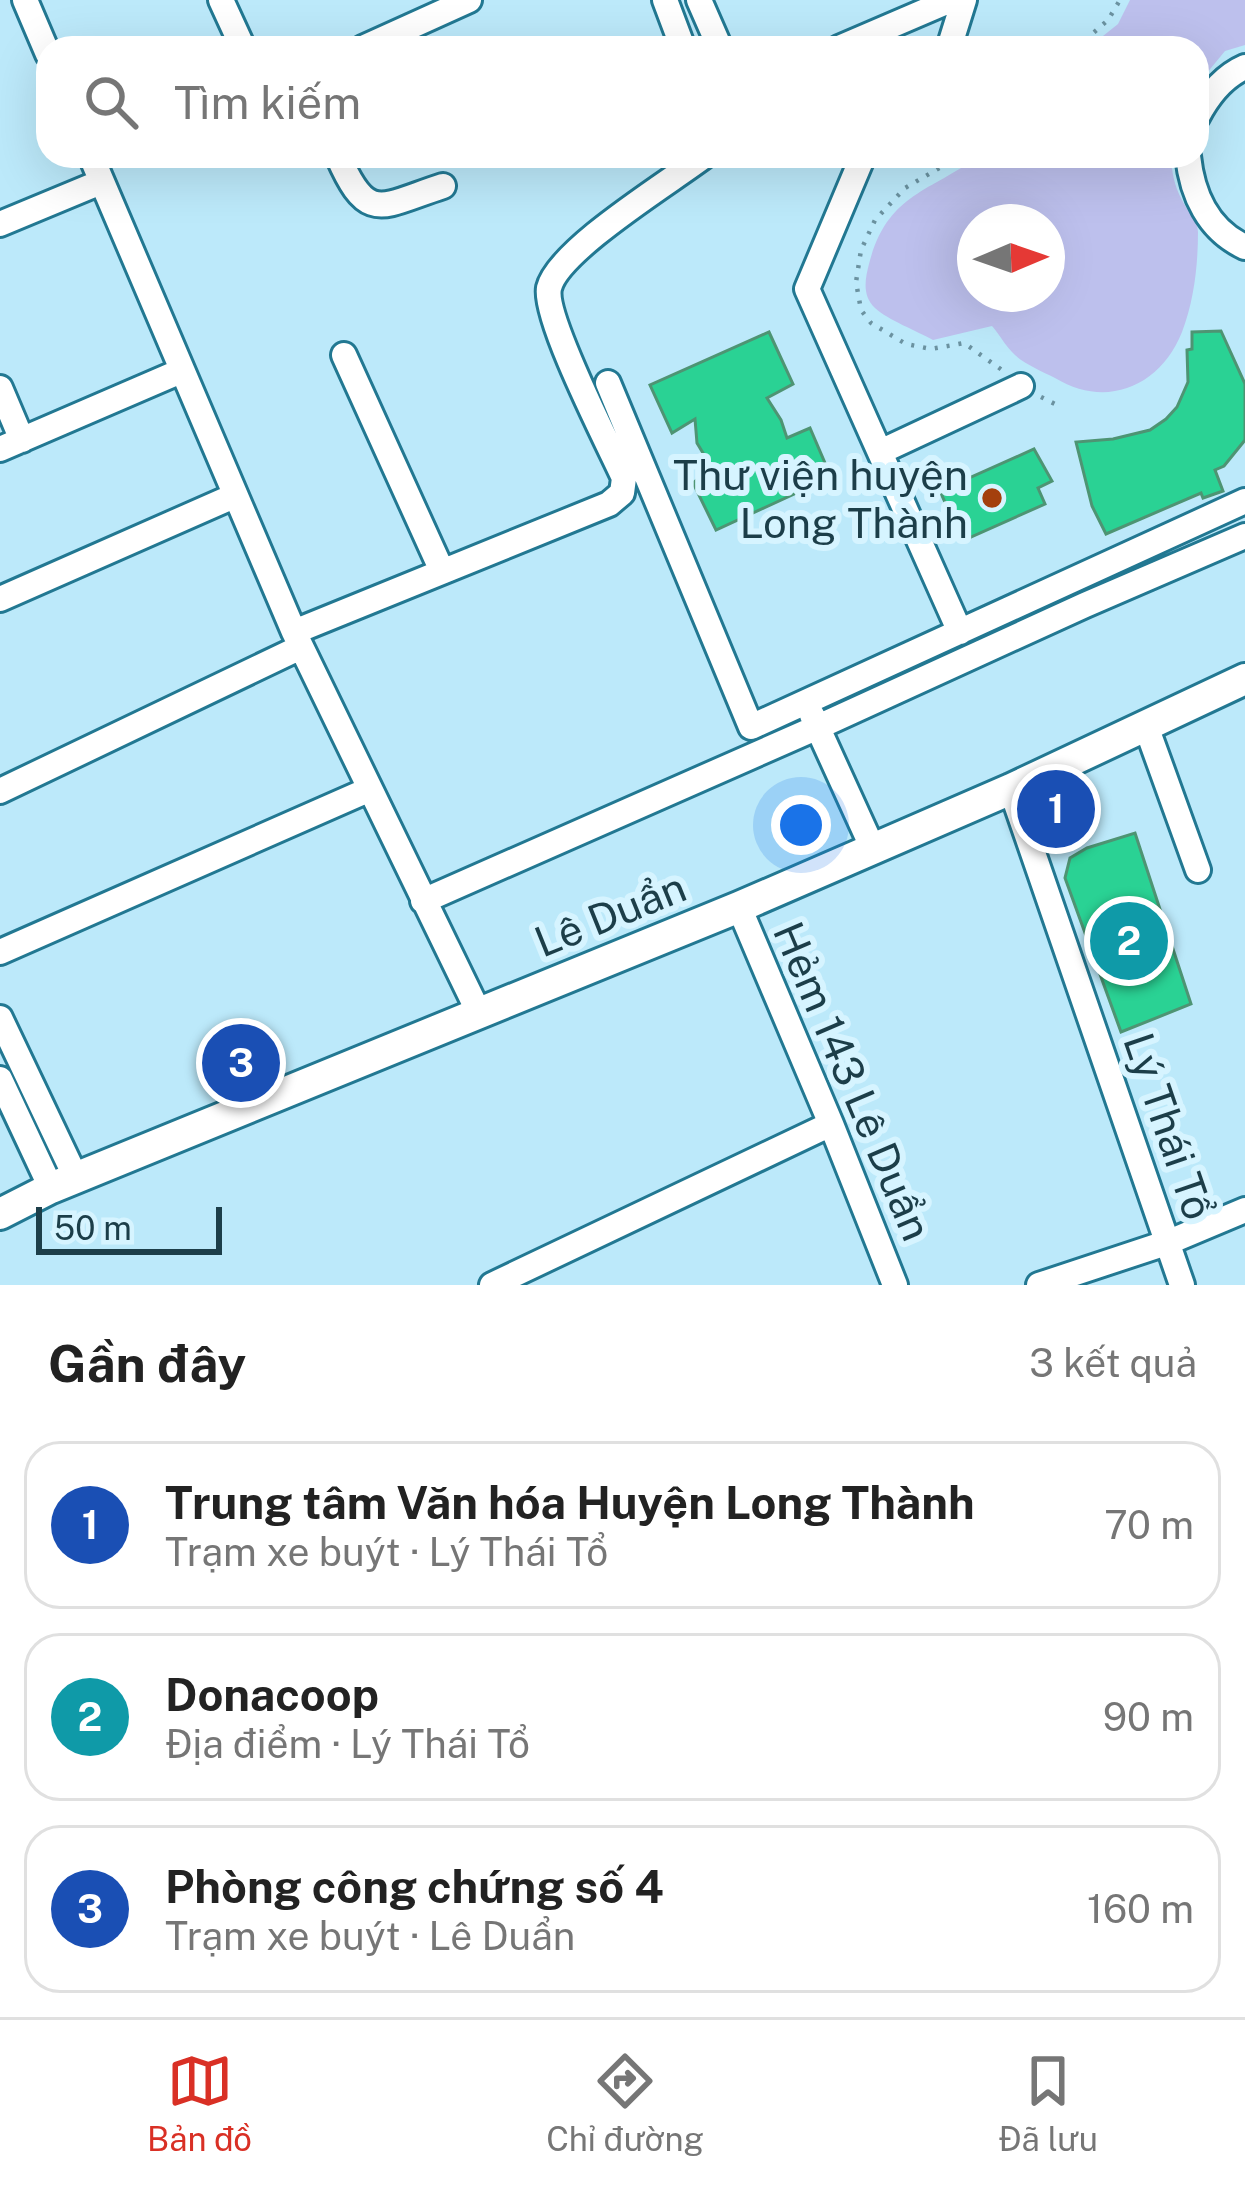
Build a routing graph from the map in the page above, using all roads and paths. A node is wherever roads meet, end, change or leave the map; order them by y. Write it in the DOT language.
graph roads {
  1 [pos="25,0"];
  2 [pos="221,0"];
  3 [pos="469,0"];
  4 [pos="665,0"];
  5 [pos="699,0"];
  6 [pos="951,0"];
  7 [pos="964,0"];
  8 [pos="1120,0"];
  9 [pos="40,36"];
  10 [pos="238,36"];
  11 [pos="390,36"];
  12 [pos="678,36"];
  13 [pos="715,36"];
  14 [pos="867,36"];
  15 [pos="953,36"];
  16 [pos="1090,36"];
  17 [pos="1245,67"];
  18 [pos="1209,94"];
  19 [pos="91,168"];
  20 [pos="99,168"];
  21 [pos="343,168"];
  22 [pos="688,168"];
  23 [pos="858,168"];
  24 [pos="939,168"];
  25 [pos="1190,168"];
  26 [pos="443,187"];
  27 [pos="0,224"];
  28 [pos="1245,247"];
  29 [pos="344,355"];
  30 [pos="181,370"];
  31 [pos="608,383"];
  32 [pos="1022,386"];
  33 [pos="0,388"];
  34 [pos="1057,405"];
  35 [pos="11,444"];
  36 [pos="880,452"];
  37 [pos="234,496"];
  38 [pos="1245,500"];
  39 [pos="1245,536"];
  40 [pos="442,571"];
  41 [pos="1073,579"];
  42 [pos="0,599"];
  43 [pos="1085,605"];
  44 [pos="960,632"];
  45 [pos="298,640"];
  46 [pos="1245,679"];
  47 [pos="806,703"];
  48 [pos="1146,726"];
  49 [pos="818,727"];
  50 [pos="1011,789"];
  51 [pos="0,790"];
  52 [pos="368,790"];
  53 [pos="873,849"];
  54 [pos="1198,870"];
  55 [pos="423,901"];
  56 [pos="739,908"];
  57 [pos="0,952"];
  58 [pos="478,1012"];
  59 [pos="0,1018"];
  60 [pos="0,1079"];
  61 [pos="831,1124"];
  62 [pos="64,1183"];
  63 [pos="1245,1210"];
  64 [pos="0,1214"];
  65 [pos="1169,1242"];
  66 [pos="492,1285"];
  67 [pos="896,1285"];
  68 [pos="1039,1285"];
  69 [pos="1182,1285"];
  1 -- 9 [label="street"];
  2 -- 10 [label="street"];
  3 -- 11 [label="street"];
  4 -- 12 [label="street"];
  5 -- 13 [label="street"];
  6 -- 14 [label="street"];
  7 -- 15 [label="street"];
  8 -- 16 [label="path"];
  17 -- 18 [label="street"];
  19 -- 27 [label="street"];
  20 -- 30 [label="street"];
  21 -- 26 [label="street"];
  22 -- 40 [label="street"];
  23 -- 36 [label="street"];
  24 -- 32 [label="path"];
  25 -- 28 [label="street"];
  29 -- 40 [label="street"];
  30 -- 35 [label="street"];
  30 -- 37 [label="street"];
  31 -- 47 [label="street"];
  32 -- 34 [label="path"];
  32 -- 36 [label="street"];
  33 -- 35 [label="street"];
  36 -- 44 [label="street"];
  37 -- 42 [label="street"];
  37 -- 45 [label="street"];
  38 -- 41 [label="street"];
  39 -- 43 [label="street"];
  40 -- 45 [label="street"];
  41 -- 43 [label="street"];
  41 -- 44 [label="street"];
  43 -- 49 [label="street"];
  44 -- 47 [label="street"];
  45 -- 51 [label="street"];
  45 -- 52 [label="street"];
  46 -- 48 [label="main road, Lê Duẩn"];
  47 -- 49 [label="street"];
  48 -- 50 [label="main road, Lê Duẩn"];
  48 -- 54 [label="street"];
  49 -- 53 [label="street"];
  49 -- 55 [label="street"];
  50 -- 53 [label="main road, Lê Duẩn"];
  50 -- 65 [label="street, Lý Thái Tổ"];
  52 -- 55 [label="street"];
  52 -- 57 [label="street"];
  53 -- 56 [label="main road, Lê Duẩn"];
  55 -- 58 [label="street"];
  56 -- 58 [label="main road, Lê Duẩn"];
  56 -- 61 [label="street, Hẻm 143 Lê Duẩn"];
  58 -- 62 [label="main road, Lê Duẩn"];
  59 -- 62 [label="street"];
  60 -- 62 [label="street"];
  61 -- 66 [label="street"];
  61 -- 67 [label="street, Hẻm 143 Lê Duẩn"];
  62 -- 64 [label="main road, Lê Duẩn"];
  63 -- 65 [label="street"];
  65 -- 68 [label="street"];
  65 -- 69 [label="street, Lý Thái Tổ"];
}
